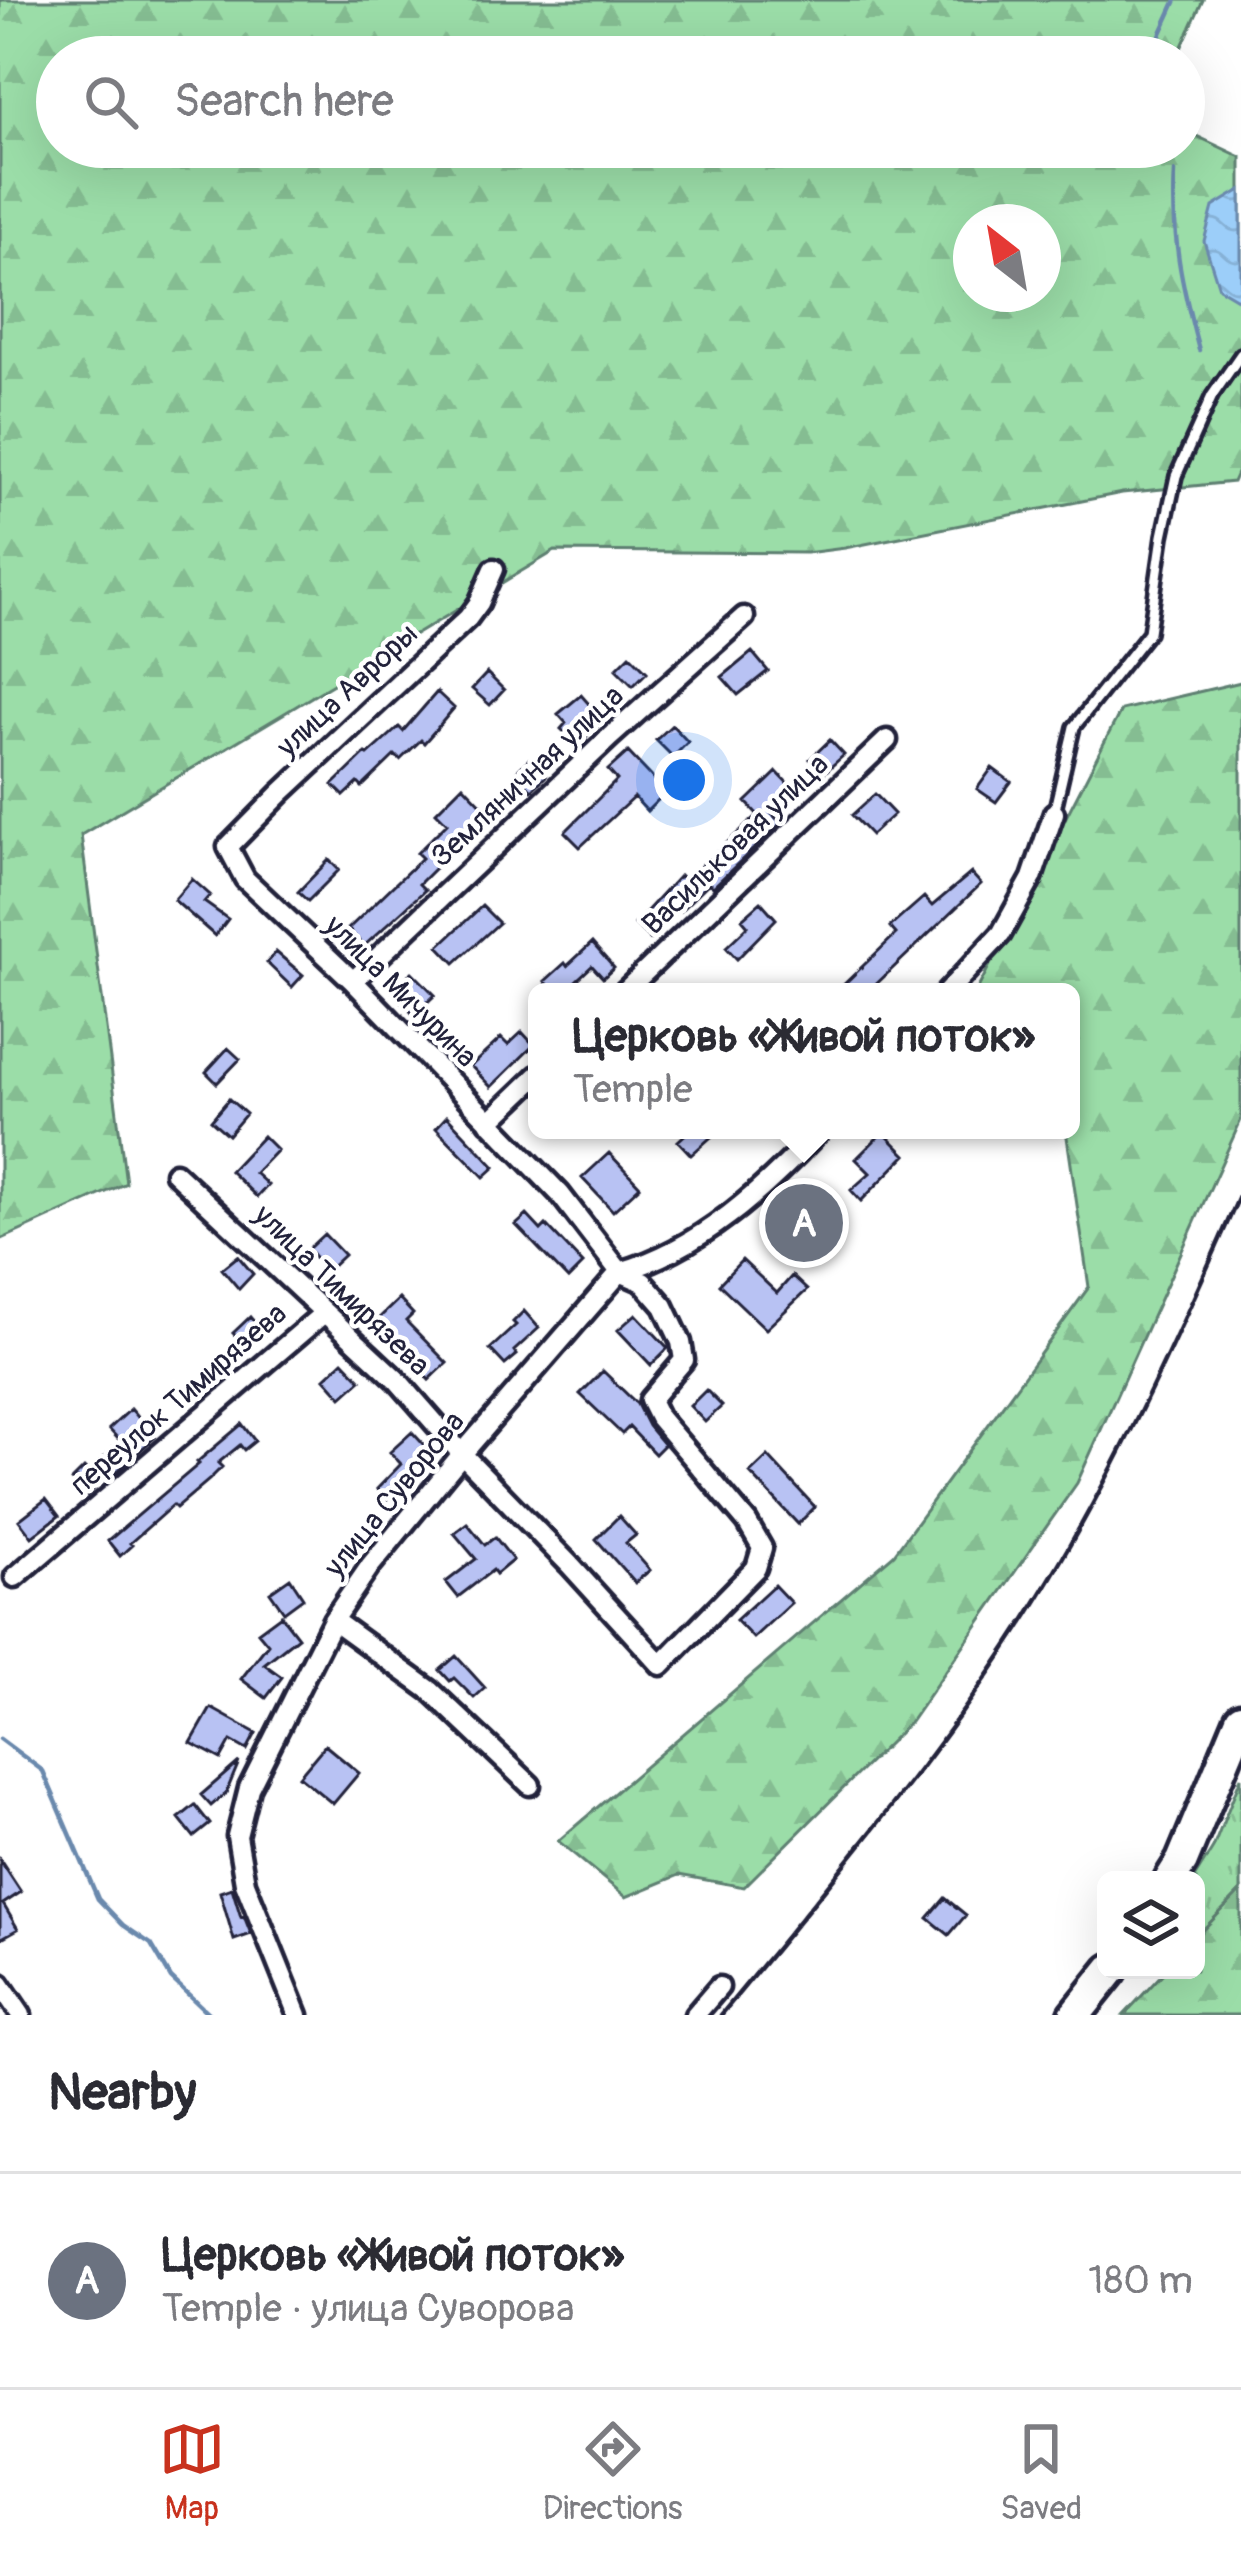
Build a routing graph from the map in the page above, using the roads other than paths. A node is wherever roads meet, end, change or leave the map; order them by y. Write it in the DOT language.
graph roads {
  1 [pos="1241,354"];
  2 [pos="494,569"];
  3 [pos="744,617"];
  4 [pos="887,740"];
  5 [pos="1054,813"];
  6 [pos="228,848"];
  7 [pos="353,981"];
  8 [pos="633,983"];
  9 [pos="955,983"];
  10 [pos="528,1085"];
  11 [pos="489,1122"];
  12 [pos="811,1139"];
  13 [pos="175,1173"];
  14 [pos="620,1273"];
  15 [pos="324,1313"];
  16 [pos="462,1454"];
  17 [pos="15,1577"];
  18 [pos="333,1621"];
  19 [pos="661,1665"];
  20 [pos="1241,1719"];
  21 [pos="530,1785"];
  22 [pos="1176,1871"];
  23 [pos="1104,1979"];
  24 [pos="0,1984"];
  25 [pos="719,1987"];
  26 [pos="21,2015"];
  27 [pos="298,2015"];
  28 [pos="694,2015"];
  29 [pos="1075,2015"];
  1 -- 5 [label="lane"];
  2 -- 6 [label="street, улица Авроры"];
  3 -- 7 [label="street, Земляничная улица"];
  4 -- 8 [label="street, Васильковая улица"];
  5 -- 9 [label="street"];
  6 -- 7 [label="street, улица Мичурина"];
  7 -- 11 [label="street, улица Мичурина"];
  10 -- 11 [label="street"];
  11 -- 14 [label="street, улица Мичурина"];
  12 -- 14 [label="street, улица Суворова"];
  13 -- 15 [label="street, улица Тимирязева"];
  14 -- 16 [label="street, улица Суворова"];
  14 -- 19 [label="street, улица Мичурина"];
  15 -- 16 [label="street, улица Тимирязева"];
  15 -- 17 [label="street, переулок Тимирязева"];
  16 -- 18 [label="street, улица Суворова"];
  16 -- 19 [label="street, улица Тимирязева"];
  18 -- 21 [label="street"];
  18 -- 27 [label="street, улица Суворова"];
  20 -- 22 [label="highway"];
  23 -- 29 [label="highway"];
  24 -- 26 [label="street"];
  25 -- 28 [label="street"];
}
